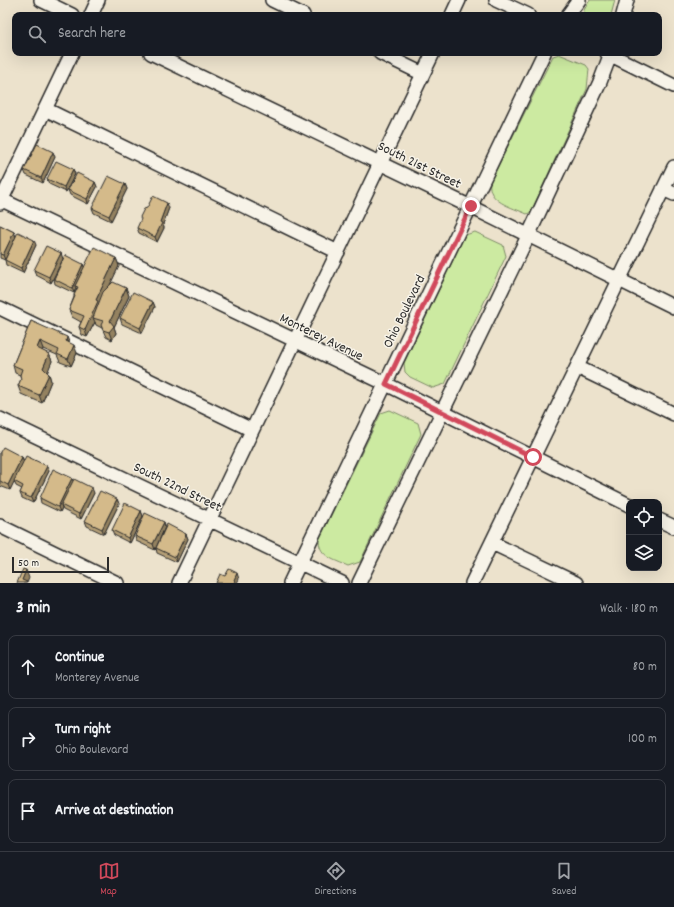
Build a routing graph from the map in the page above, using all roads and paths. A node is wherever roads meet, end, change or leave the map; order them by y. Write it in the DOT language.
graph roads {
  1 [pos="41,0"];
  2 [pos="98,0"];
  3 [pos="272,0"];
  4 [pos="459,0"];
  5 [pos="496,0"];
  6 [pos="579,0"];
  7 [pos="627,0"];
  8 [pos="66,12"];
  9 [pos="92,12"];
  10 [pos="297,12"];
  11 [pos="453,12"];
  12 [pos="522,12"];
  13 [pos="570,12"];
  14 [pos="624,12"];
  15 [pos="71,56"];
  16 [pos="157,56"];
  17 [pos="386,56"];
  18 [pos="432,56"];
  19 [pos="543,56"];
  20 [pos="609,56"];
  21 [pos="614,56"];
  22 [pos="423,74"];
  23 [pos="674,86"];
  24 [pos="45,110"];
  25 [pos="381,163"];
  26 [pos="674,167"];
  27 [pos="669,192"];
  28 [pos="0,201"];
  29 [pos="471,206"];
  30 [pos="528,236"];
  31 [pos="338,252"];
  32 [pos="619,280"];
  33 [pos="674,307"];
  34 [pos="0,308"];
  35 [pos="295,341"];
  36 [pos="577,367"];
  37 [pos="386,384"];
  38 [pos="442,412"];
  39 [pos="674,414"];
  40 [pos="0,419"];
  41 [pos="252,430"];
  42 [pos="533,457"];
  43 [pos="626,504"];
  44 [pos="210,519"];
  45 [pos="662,521"];
  46 [pos="0,526"];
  47 [pos="674,527"];
  48 [pos="492,543"];
  49 [pos="300,562"];
  50 [pos="117,583"];
  51 [pos="179,583"];
  52 [pos="290,583"];
  53 [pos="342,583"];
  54 [pos="359,583"];
  55 [pos="472,583"];
  56 [pos="576,583"];
  1 -- 8 [label="street"];
  2 -- 9 [label="street"];
  3 -- 10 [label="street"];
  4 -- 11 [label="street"];
  5 -- 12 [label="street"];
  6 -- 13 [label="street"];
  7 -- 14 [label="street"];
  15 -- 24 [label="street"];
  16 -- 25 [label="street, South 21st Street"];
  17 -- 22 [label="street"];
  18 -- 22 [label="street"];
  19 -- 29 [label="street, Ohio Boulevard"];
  20 -- 30 [label="street"];
  21 -- 23 [label="street"];
  22 -- 25 [label="street"];
  24 -- 28 [label="street"];
  24 -- 31 [label="street"];
  25 -- 29 [label="street, South 21st Street"];
  25 -- 31 [label="street"];
  26 -- 27 [label="street"];
  27 -- 32 [label="street"];
  28 -- 35 [label="street, Monterey Avenue"];
  29 -- 30 [label="street, South 21st Street"];
  29 -- 37 [label="street, Ohio Boulevard"];
  30 -- 32 [label="street, South 21st Street"];
  30 -- 38 [label="street"];
  31 -- 35 [label="street"];
  32 -- 33 [label="street, South 21st Street"];
  32 -- 36 [label="street"];
  34 -- 41 [label="street"];
  35 -- 37 [label="street, Monterey Avenue"];
  35 -- 41 [label="street"];
  36 -- 39 [label="street"];
  36 -- 42 [label="street"];
  37 -- 38 [label="street, Monterey Avenue"];
  37 -- 49 [label="street, Ohio Boulevard"];
  38 -- 42 [label="street, Monterey Avenue"];
  38 -- 54 [label="street"];
  40 -- 44 [label="street, South 22nd Street"];
  41 -- 44 [label="street"];
  42 -- 43 [label="street, Monterey Avenue"];
  42 -- 48 [label="street"];
  44 -- 49 [label="street, South 22nd Street"];
  44 -- 51 [label="street"];
  45 -- 47 [label="street"];
  46 -- 50 [label="street"];
  48 -- 55 [label="street"];
  48 -- 56 [label="street"];
  49 -- 52 [label="street, Ohio Boulevard"];
  49 -- 53 [label="street, South 22nd Street"];
}
